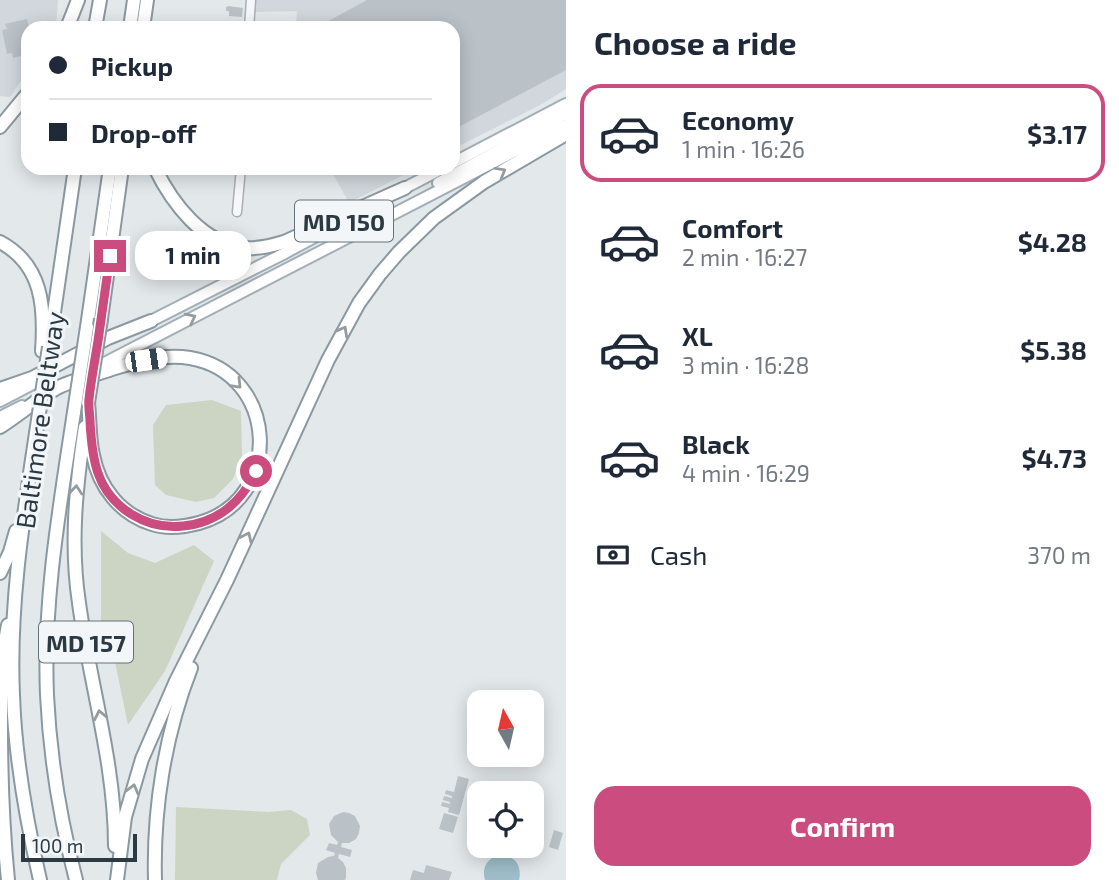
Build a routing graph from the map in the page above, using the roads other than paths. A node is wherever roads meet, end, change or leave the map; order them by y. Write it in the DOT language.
graph roads {
  1 [pos="78,0"];
  2 [pos="100,0"];
  3 [pos="134,0"];
  4 [pos="148,0"];
  5 [pos="251,0"];
  6 [pos="70,21"];
  7 [pos="96,21"];
  8 [pos="131,21"];
  9 [pos="145,21"];
  10 [pos="250,21"];
  11 [pos="21,102"];
  12 [pos="566,104"];
  13 [pos="566,114"];
  14 [pos="566,125"];
  15 [pos="0,127"];
  16 [pos="566,134"];
  17 [pos="460,159"];
  18 [pos="460,171"];
  19 [pos="74,175"];
  20 [pos="109,175"];
  21 [pos="121,175"];
  22 [pos="159,175"];
  23 [pos="240,175"];
  24 [pos="430,175"];
  25 [pos="454,175"];
  26 [pos="405,188"];
  27 [pos="402,209"];
  28 [pos="237,212"];
  29 [pos="0,242"];
  30 [pos="151,321"];
  31 [pos="46,349"];
  32 [pos="58,387"];
  33 [pos="0,389"];
  34 [pos="0,401"];
  35 [pos="88,402"];
  36 [pos="0,418"];
  37 [pos="0,427"];
  38 [pos="27,498"];
  39 [pos="0,573"];
  40 [pos="17,580"];
  41 [pos="227,580"];
  42 [pos="8,880"];
  43 [pos="40,880"];
  44 [pos="76,880"];
  45 [pos="115,880"];
  46 [pos="155,880"];
  1 -- 6 [label="highway"];
  2 -- 7 [label="highway"];
  3 -- 8 [label="highway"];
  4 -- 9 [label="highway"];
  5 -- 10 [label="street"];
  11 -- 15 [label="highway"];
  12 -- 17 [label="main road"];
  13 -- 18 [label="main road"];
  14 -- 27 [label="main road, MD 150"];
  41 -- 16 [label="highway, one-way"];
  19 -- 31 [label="highway, Baltimore Beltway"];
  20 -- 44 [label="highway, Baltimore Beltway, bridge"];
  21 -- 35 [label="highway, MD 157, bridge"];
  22 -- 26 [label="highway"];
  23 -- 28 [label="street"];
  24 -- 26 [label="main road, MD 150"];
  25 -- 27 [label="main road"];
  26 -- 30 [label="main road, MD 150"];
  32 -- 27 [label="main road, MD 150, one-way"];
  29 -- 31 [label="highway"];
  30 -- 33 [label="highway"];
  30 -- 34 [label="main road, MD 150"];
  31 -- 38 [label="highway, Baltimore Beltway, bridge"];
  32 -- 35 [label="highway, one-way"];
  32 -- 36 [label="main road, MD 150"];
  32 -- 37 [label="highway"];
  45 -- 35 [label="highway, MD 157, one-way"];
  38 -- 39 [label="highway"];
  38 -- 40 [label="highway, Baltimore Beltway"];
  40 -- 42 [label="highway, MD 157"];
  40 -- 43 [label="highway, Baltimore Beltway"];
  45 -- 41 [label="highway, one-way"];
  41 -- 46 [label="highway"];
}
